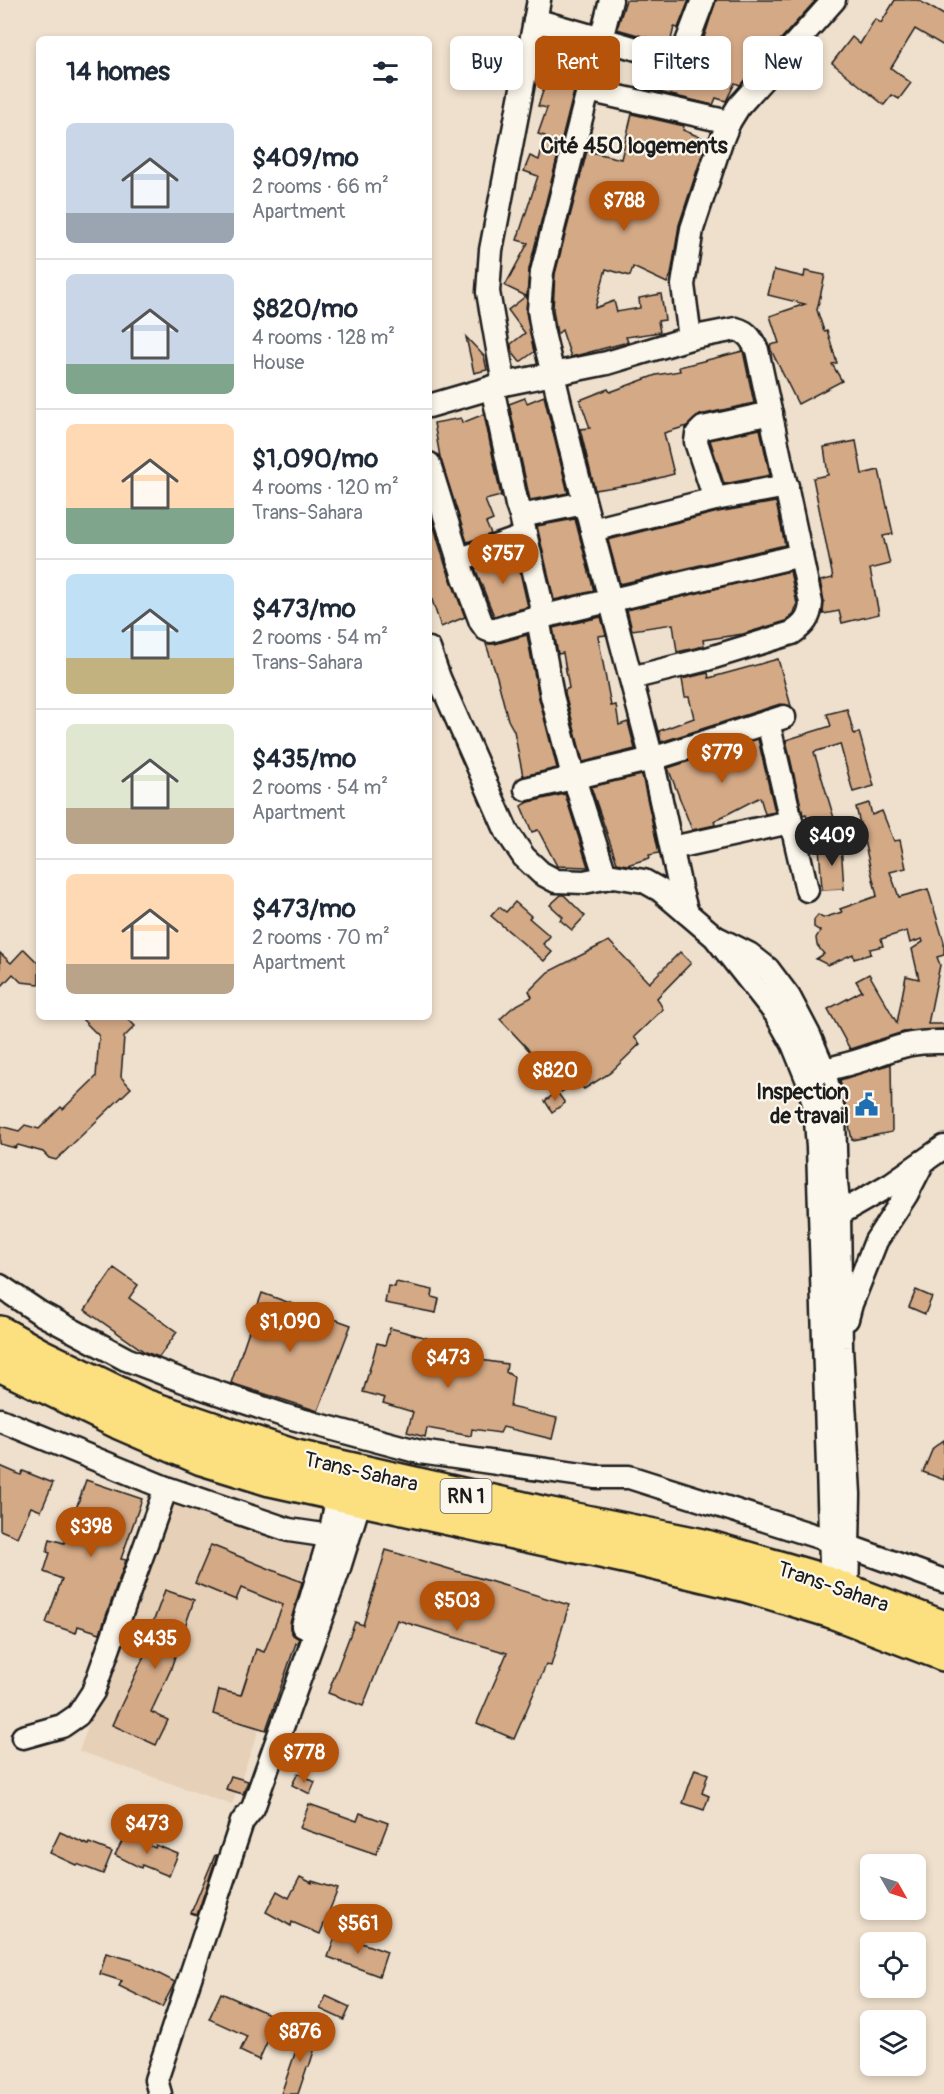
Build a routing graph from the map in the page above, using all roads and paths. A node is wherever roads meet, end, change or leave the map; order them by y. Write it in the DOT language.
graph roads {
  1 [pos="611,0"];
  2 [pos="703,0"];
  3 [pos="834,0"];
  4 [pos="537,10"];
  5 [pos="594,36"];
  6 [pos="602,36"];
  7 [pos="620,44"];
  8 [pos="588,90"];
  9 [pos="729,122"];
  10 [pos="690,338"];
  11 [pos="554,374"];
  12 [pos="498,386"];
  13 [pos="432,405"];
  14 [pos="771,413"];
  15 [pos="432,474"];
  16 [pos="786,486"];
  17 [pos="715,499"];
  18 [pos="584,503"];
  19 [pos="523,526"];
  20 [pos="592,530"];
  21 [pos="801,555"];
  22 [pos="458,560"];
  23 [pos="611,601"];
  24 [pos="541,617"];
  25 [pos="432,658"];
  26 [pos="632,678"];
  27 [pos="652,759"];
  28 [pos="574,779"];
  29 [pos="526,789"];
  30 [pos="790,822"];
  31 [pos="672,848"];
  32 [pos="606,878"];
  33 [pos="807,890"];
  34 [pos="687,913"];
  35 [pos="715,937"];
  36 [pos="944,1042"];
  37 [pos="824,1070"];
  38 [pos="944,1147"];
  39 [pos="923,1162"];
  40 [pos="829,1217"];
  41 [pos="0,1286"];
  42 [pos="0,1333"];
  43 [pos="841,1347"];
  44 [pos="0,1364"];
  45 [pos="0,1420"];
  46 [pos="353,1484"];
  47 [pos="166,1488"];
  48 [pos="339,1538"];
  49 [pos="838,1543"];
  50 [pos="944,1581"];
  51 [pos="840,1601"];
  52 [pos="944,1628"];
  53 [pos="944,1653"];
  54 [pos="23,1737"];
  55 [pos="160,2094"];
  1 -- 6 [label="street"];
  2 -- 7 [label="street"];
  3 -- 9 [label="street"];
  4 -- 5 [label="street"];
  4 -- 12 [label="street"];
  8 -- 9 [label="street"];
  8 -- 11 [label="street"];
  9 -- 10 [label="street"];
  10 -- 11 [label="street"];
  10 -- 14 [label="street"];
  11 -- 12 [label="street"];
  11 -- 18 [label="street"];
  12 -- 13 [label="street"];
  12 -- 19 [label="street"];
  14 -- 16 [label="street"];
  14 -- 17 [label="street"];
  15 -- 22 [label="street"];
  16 -- 17 [label="street"];
  16 -- 21 [label="street"];
  17 -- 20 [label="street"];
  18 -- 19 [label="street"];
  18 -- 20 [label="street"];
  19 -- 22 [label="street"];
  19 -- 24 [label="street"];
  20 -- 23 [label="street"];
  21 -- 23 [label="street"];
  21 -- 26 [label="street"];
  22 -- 24 [label="street"];
  23 -- 24 [label="street"];
  23 -- 26 [label="street"];
  24 -- 28 [label="street"];
  25 -- 32 [label="street"];
  26 -- 27 [label="street"];
  27 -- 28 [label="street"];
  27 -- 30 [label="street"];
  27 -- 31 [label="street"];
  28 -- 29 [label="street"];
  28 -- 32 [label="street"];
  30 -- 31 [label="street"];
  30 -- 33 [label="street"];
  31 -- 34 [label="street"];
  32 -- 34 [label="street"];
  34 -- 35 [label="street"];
  35 -- 37 [label="street"];
  35 -- 40 [label="street"];
  36 -- 37 [label="street"];
  37 -- 40 [label="street"];
  38 -- 39 [label="street"];
  39 -- 40 [label="street"];
  39 -- 43 [label="street"];
  40 -- 43 [label="street"];
  40 -- 49 [label="street"];
  41 -- 49 [label="street"];
  42 -- 46 [label="highway, Trans-Sahara / RN 1"];
  43 -- 49 [label="street"];
  44 -- 46 [label="highway, Trans-Sahara / RN 1"];
  45 -- 47 [label="street"];
  46 -- 48 [label="street"];
  46 -- 51 [label="highway, Trans-Sahara / RN 1"];
  47 -- 48 [label="street"];
  47 -- 54 [label="street"];
  48 -- 55 [label="street"];
  49 -- 50 [label="street"];
  49 -- 51 [label="street"];
  51 -- 52 [label="highway, Trans-Sahara / RN 1"];
  51 -- 53 [label="highway, Trans-Sahara / RN 1"];
}
